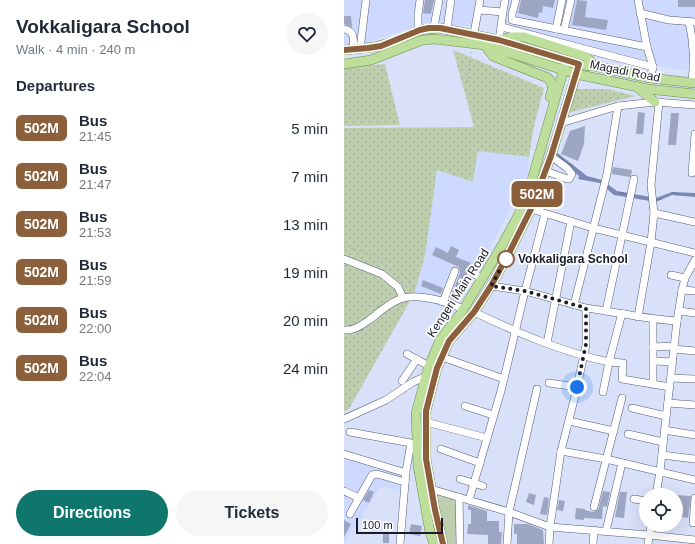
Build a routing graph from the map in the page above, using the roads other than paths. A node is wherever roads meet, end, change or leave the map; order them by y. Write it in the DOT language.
graph roads {
  1 [pos="366,0"];
  2 [pos="420,0"];
  3 [pos="439,0"];
  4 [pos="451,0"];
  5 [pos="480,0"];
  6 [pos="505,0"];
  7 [pos="516,0"];
  8 [pos="562,0"];
  9 [pos="571,0"];
  10 [pos="638,0"];
  11 [pos="642,0"];
  12 [pos="479,10"];
  13 [pos="503,12"];
  14 [pos="642,14"];
  15 [pos="692,22"];
  16 [pos="502,27"];
  17 [pos="434,28"];
  18 [pos="344,29"];
  19 [pos="447,29"];
  20 [pos="556,29"];
  21 [pos="564,30"];
  22 [pos="418,31"];
  23 [pos="474,35"];
  24 [pos="499,40"];
  25 [pos="472,44"];
  26 [pos="485,45"];
  27 [pos="647,47"];
  28 [pos="695,49"];
  29 [pos="352,50"];
  30 [pos="344,64"];
  31 [pos="565,66"];
  32 [pos="594,66"];
  33 [pos="653,66"];
  34 [pos="578,69"];
  35 [pos="650,78"];
  36 [pos="694,83"];
  37 [pos="636,86"];
  38 [pos="695,94"];
  39 [pos="657,102"];
  40 [pos="695,105"];
  41 [pos="618,106"];
  42 [pos="561,123"];
  43 [pos="695,134"];
  44 [pos="544,135"];
  45 [pos="551,156"];
  46 [pos="546,171"];
  47 [pos="692,173"];
  48 [pos="634,179"];
  49 [pos="531,209"];
  50 [pos="654,213"];
  51 [pos="545,214"];
  52 [pos="571,221"];
  53 [pos="695,222"];
  54 [pos="594,228"];
  55 [pos="623,235"];
  56 [pos="651,242"];
  57 [pos="695,253"];
  58 [pos="344,259"];
  59 [pos="694,265"];
  60 [pos="456,271"];
  61 [pos="470,272"];
  62 [pos="671,275"];
  63 [pos="482,278"];
  64 [pos="685,278"];
  65 [pos="491,286"];
  66 [pos="682,290"];
  67 [pos="525,291"];
  68 [pos="695,291"];
  69 [pos="403,298"];
  70 [pos="555,300"];
  71 [pos="443,302"];
  72 [pos="574,305"];
  73 [pos="586,308"];
  74 [pos="463,309"];
  75 [pos="606,311"];
  76 [pos="679,311"];
  77 [pos="474,312"];
  78 [pos="622,313"];
  79 [pos="695,313"];
  80 [pos="638,317"];
  81 [pos="653,320"];
  82 [pos="677,321"];
  83 [pos="344,330"];
  84 [pos="515,332"];
  85 [pos="547,343"];
  86 [pos="653,347"];
  87 [pos="674,348"];
  88 [pos="695,351"];
  89 [pos="407,354"];
  90 [pos="584,356"];
  91 [pos="442,357"];
  92 [pos="417,359"];
  93 [pos="654,361"];
  94 [pos="609,362"];
  95 [pos="673,362"];
  96 [pos="433,370"];
  97 [pos="427,376"];
  98 [pos="671,378"];
  99 [pos="504,379"];
  100 [pos="695,379"];
  101 [pos="402,381"];
  102 [pos="549,383"];
  103 [pos="653,383"];
  104 [pos="411,384"];
  105 [pos="670,386"];
  106 [pos="577,387"];
  107 [pos="537,388"];
  108 [pos="422,392"];
  109 [pos="603,392"];
  110 [pos="622,398"];
  111 [pos="668,402"];
  112 [pos="695,405"];
  113 [pos="465,406"];
  114 [pos="632,408"];
  115 [pos="493,414"];
  116 [pos="666,416"];
  117 [pos="344,419"];
  118 [pos="569,421"];
  119 [pos="426,422"];
  120 [pos="664,430"];
  121 [pos="614,431"];
  122 [pos="350,432"];
  123 [pos="628,434"];
  124 [pos="695,435"];
  125 [pos="487,438"];
  126 [pos="663,442"];
  127 [pos="414,443"];
  128 [pos="441,449"];
  129 [pos="561,451"];
  130 [pos="344,454"];
  131 [pos="662,455"];
  132 [pos="606,459"];
  133 [pos="695,459"];
  134 [pos="480,462"];
  135 [pos="622,463"];
  136 [pos="660,471"];
  137 [pos="406,474"];
  138 [pos="460,479"];
  139 [pos="695,480"];
  140 [pos="405,482"];
  141 [pos="474,483"];
  142 [pos="483,486"];
  143 [pos="657,488"];
  144 [pos="431,489"];
  145 [pos="344,490"];
  146 [pos="459,497"];
  147 [pos="359,498"];
  148 [pos="695,498"];
  149 [pos="634,499"];
  150 [pos="469,500"];
  151 [pos="639,500"];
  152 [pos="594,507"];
  153 [pos="509,512"];
  154 [pos="350,514"];
  155 [pos="693,523"];
  156 [pos="550,527"];
  157 [pos="594,530"];
  158 [pos="606,531"];
  159 [pos="650,532"];
  160 [pos="649,535"];
  161 [pos="695,540"];
  162 [pos="400,544"];
  163 [pos="434,544"];
  164 [pos="443,544"];
  165 [pos="460,544"];
  166 [pos="507,544"];
  167 [pos="549,544"];
  168 [pos="593,544"];
  169 [pos="648,544"];
  1 -- 29 [label="street"];
  2 -- 22 [label="street"];
  3 -- 17 [label="street"];
  4 -- 19 [label="street"];
  5 -- 12 [label="street"];
  6 -- 13 [label="street"];
  7 -- 20 [label="street"];
  8 -- 20 [label="street"];
  9 -- 21 [label="street"];
  10 -- 14 [label="street"];
  11 -- 14 [label="street"];
  12 -- 13 [label="street"];
  12 -- 23 [label="street"];
  13 -- 16 [label="street"];
  14 -- 15 [label="street"];
  14 -- 27 [label="street"];
  15 -- 28 [label="street"];
  16 -- 24 [label="street"];
  16 -- 33 [label="street"];
  17 -- 19 [label="main road, Magadi Road"];
  17 -- 22 [label="main road, Magadi Road"];
  18 -- 29 [label="street"];
  19 -- 23 [label="main road, Magadi Road"];
  20 -- 21 [label="street"];
  21 -- 27 [label="street"];
  22 -- 29 [label="main road, Magadi Road"];
  23 -- 24 [label="main road, Magadi Road"];
  23 -- 25 [label="street"];
  24 -- 31 [label="main road, Magadi Road"];
  24 -- 32 [label="main road"];
  25 -- 26 [label="main road, Magadi Road"];
  25 -- 30 [label="main road, Magadi Road"];
  26 -- 31 [label="main road, Magadi Road"];
  26 -- 44 [label="main road"];
  27 -- 33 [label="street"];
  28 -- 36 [label="street"];
  31 -- 34 [label="main road, Magadi Road"];
  31 -- 44 [label="main road, Kengeri Main Road"];
  32 -- 34 [label="main road, Magadi Road"];
  32 -- 35 [label="main road, Magadi Road"];
  33 -- 35 [label="street"];
  34 -- 37 [label="main road, Magadi Road"];
  34 -- 42 [label="main road, Kengeri Main Road"];
  35 -- 36 [label="main road, Magadi Road"];
  37 -- 38 [label="main road, Magadi Road"];
  37 -- 39 [label="main road"];
  39 -- 40 [label="street, Magadi Road"];
  39 -- 41 [label="street, Magadi Road"];
  39 -- 50 [label="street"];
  41 -- 42 [label="street, Magadi Road"];
  41 -- 54 [label="street"];
  42 -- 45 [label="main road, Kengeri Main Road"];
  43 -- 47 [label="street"];
  44 -- 63 [label="main road, Kengeri Main Road"];
  45 -- 46 [label="main road, Kengeri Main Road"];
  45 -- 46 [label="street"];
  46 -- 49 [label="main road, Kengeri Main Road"];
  48 -- 55 [label="street"];
  49 -- 51 [label="street"];
  49 -- 65 [label="main road, Kengeri Main Road"];
  50 -- 53 [label="street"];
  50 -- 56 [label="street"];
  51 -- 52 [label="street"];
  51 -- 67 [label="street"];
  52 -- 54 [label="street"];
  52 -- 70 [label="street"];
  54 -- 55 [label="street"];
  54 -- 72 [label="street"];
  55 -- 56 [label="street"];
  55 -- 75 [label="street"];
  56 -- 57 [label="street"];
  56 -- 80 [label="street"];
  58 -- 69 [label="street"];
  59 -- 64 [label="street"];
  60 -- 71 [label="street"];
  61 -- 63 [label="street"];
  62 -- 64 [label="street"];
  63 -- 74 [label="main road, Kengeri Main Road"];
  64 -- 66 [label="street"];
  65 -- 67 [label="street"];
  65 -- 77 [label="main road, Kengeri Main Road"];
  66 -- 68 [label="street"];
  66 -- 76 [label="street"];
  67 -- 70 [label="street"];
  67 -- 84 [label="street"];
  69 -- 71 [label="street"];
  69 -- 83 [label="street"];
  70 -- 72 [label="street"];
  70 -- 85 [label="street"];
  71 -- 74 [label="street"];
  72 -- 73 [label="street"];
  73 -- 75 [label="street"];
  73 -- 90 [label="street"];
  74 -- 96 [label="main road, Kengeri Main Road"];
  75 -- 78 [label="street"];
  76 -- 79 [label="street"];
  76 -- 82 [label="street"];
  77 -- 84 [label="street"];
  77 -- 91 [label="main road, Kengeri Main Road"];
  78 -- 80 [label="street"];
  78 -- 94 [label="street"];
  80 -- 81 [label="street"];
  81 -- 82 [label="street"];
  81 -- 86 [label="street"];
  82 -- 87 [label="street"];
  84 -- 85 [label="street"];
  84 -- 99 [label="street"];
  85 -- 90 [label="street"];
  86 -- 87 [label="street"];
  86 -- 93 [label="street"];
  87 -- 88 [label="street"];
  87 -- 95 [label="street"];
  89 -- 92 [label="street"];
  90 -- 94 [label="street"];
  90 -- 106 [label="street"];
  91 -- 96 [label="main road, Kengeri Main Road"];
  91 -- 99 [label="street"];
  92 -- 96 [label="street"];
  92 -- 101 [label="street"];
  93 -- 95 [label="street"];
  93 -- 103 [label="street"];
  94 -- 103 [label="street"];
  94 -- 109 [label="street"];
  95 -- 98 [label="street"];
  96 -- 97 [label="main road, Kengeri Main Road"];
  96 -- 119 [label="main road, Kengeri Main Road"];
  97 -- 104 [label="street"];
  97 -- 108 [label="main road, Kengeri Main Road"];
  98 -- 100 [label="street"];
  98 -- 105 [label="street"];
  99 -- 115 [label="street"];
  102 -- 106 [label="street"];
  103 -- 105 [label="street"];
  104 -- 108 [label="street"];
  104 -- 117 [label="street"];
  105 -- 111 [label="street"];
  106 -- 118 [label="street"];
  107 -- 153 [label="street"];
  108 -- 127 [label="main road, Kengeri Main Road"];
  110 -- 121 [label="street"];
  111 -- 112 [label="street"];
  111 -- 116 [label="street"];
  113 -- 115 [label="street"];
  114 -- 116 [label="street"];
  115 -- 125 [label="street"];
  116 -- 120 [label="street"];
  118 -- 121 [label="street"];
  118 -- 129 [label="street"];
  119 -- 125 [label="street"];
  119 -- 144 [label="main road, Kengeri Main Road"];
  120 -- 124 [label="street"];
  120 -- 126 [label="street"];
  121 -- 132 [label="street"];
  122 -- 127 [label="street"];
  123 -- 126 [label="street"];
  125 -- 134 [label="street"];
  126 -- 131 [label="street"];
  127 -- 137 [label="street"];
  127 -- 163 [label="main road, Kengeri Main Road"];
  128 -- 134 [label="street"];
  129 -- 132 [label="street"];
  129 -- 156 [label="street"];
  130 -- 137 [label="street"];
  131 -- 133 [label="street"];
  131 -- 136 [label="street"];
  132 -- 135 [label="street"];
  132 -- 152 [label="street"];
  134 -- 141 [label="street"];
  135 -- 136 [label="street"];
  135 -- 158 [label="street"];
  136 -- 139 [label="street"];
  136 -- 143 [label="street"];
  137 -- 140 [label="street"];
  138 -- 141 [label="street"];
  140 -- 147 [label="street"];
  140 -- 162 [label="street"];
  141 -- 142 [label="street"];
  141 -- 150 [label="street"];
  144 -- 146 [label="street"];
  144 -- 164 [label="main road, Kengeri Main Road"];
  145 -- 147 [label="street"];
  146 -- 150 [label="street"];
  146 -- 165 [label="street"];
  147 -- 154 [label="street"];
  148 -- 155 [label="street"];
  149 -- 151 [label="street"];
  150 -- 153 [label="street"];
  153 -- 156 [label="street"];
  153 -- 166 [label="street"];
  156 -- 157 [label="street"];
  156 -- 167 [label="street"];
  157 -- 158 [label="street"];
  157 -- 168 [label="street"];
  158 -- 160 [label="street"];
  159 -- 160 [label="street"];
  160 -- 161 [label="street"];
  160 -- 169 [label="street"];
}
